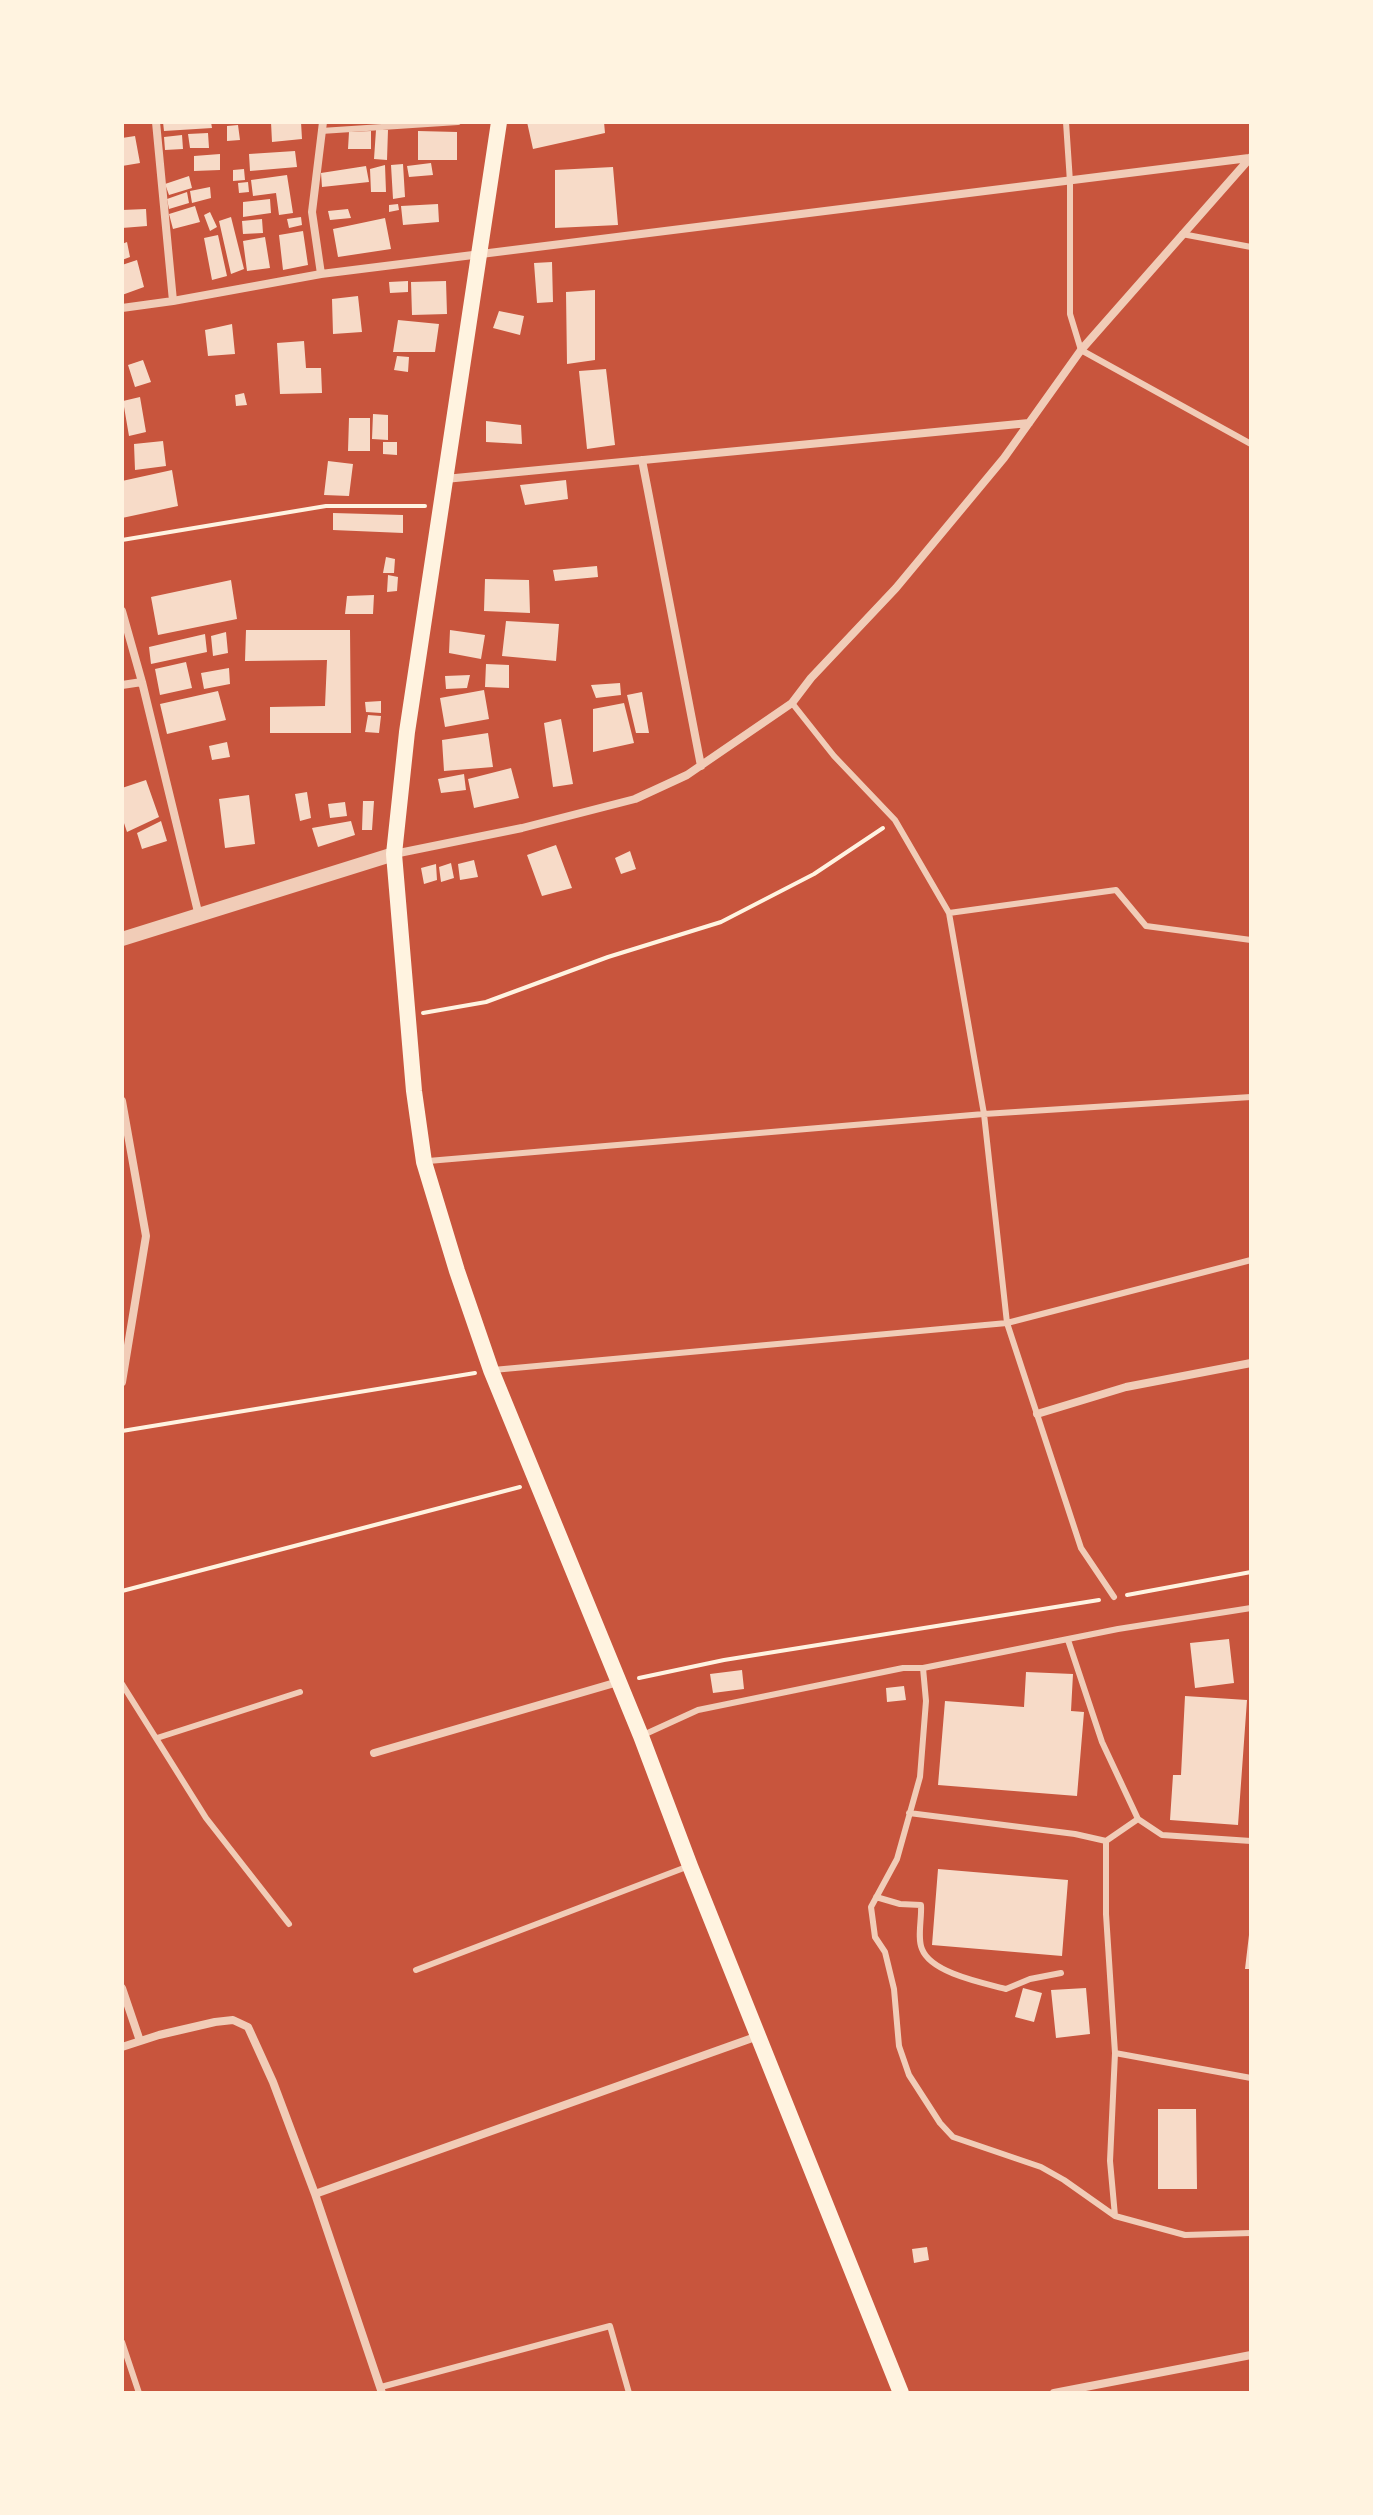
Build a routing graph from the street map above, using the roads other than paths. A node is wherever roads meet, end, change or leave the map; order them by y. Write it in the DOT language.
graph roads {
  1 [pos="156,122"];
  2 [pos="458,122"];
  3 [pos="499,122"];
  4 [pos="1066,122"];
  5 [pos="322,126"];
  6 [pos="1250,158"];
  7 [pos="1070,182"];
  8 [pos="1182,234"];
  9 [pos="1251,247"];
  10 [pos="477,255"];
  11 [pos="321,274"];
  12 [pos="173,301"];
  13 [pos="122,308"];
  14 [pos="1081,350"];
  15 [pos="1029,423"];
  16 [pos="1251,444"];
  17 [pos="642,460"];
  18 [pos="445,479"];
  19 [pos="122,611"];
  20 [pos="142,682"];
  21 [pos="122,685"];
  22 [pos="792,703"];
  23 [pos="701,766"];
  24 [pos="394,854"];
  25 [pos="949,913"];
  26 [pos="200,917"];
  27 [pos="122,939"];
  28 [pos="1251,940"];
  29 [pos="1251,1097"];
  30 [pos="122,1101"];
  31 [pos="984,1114"];
  32 [pos="424,1162"];
  33 [pos="1251,1260"];
  34 [pos="1007,1323"];
  35 [pos="1251,1363"];
  36 [pos="491,1370"];
  37 [pos="122,1382"];
  38 [pos="1037,1414"];
  39 [pos="1114,1597"];
  40 [pos="1251,1608"];
  41 [pos="1068,1640"];
  42 [pos="923,1668"];
  43 [pos="618,1682"];
  44 [pos="122,1684"];
  45 [pos="300,1692"];
  46 [pos="641,1736"];
  47 [pos="157,1738"];
  48 [pos="374,1753"];
  49 [pos="909,1813"];
  50 [pos="1138,1819"];
  51 [pos="1106,1841"];
  52 [pos="1251,1841"];
  53 [pos="690,1866"];
  54 [pos="876,1897"];
  55 [pos="289,1924"];
  56 [pos="416,1970"];
  57 [pos="1061,1973"];
  58 [pos="122,1988"];
  59 [pos="758,2036"];
  60 [pos="140,2041"];
  61 [pos="122,2047"];
  62 [pos="1115,2053"];
  63 [pos="1251,2078"];
  64 [pos="315,2194"];
  65 [pos="1115,2216"];
  66 [pos="1251,2233"];
  67 [pos="122,2342"];
  68 [pos="1251,2355"];
  69 [pos="381,2390"];
  70 [pos="139,2393"];
  71 [pos="629,2393"];
  72 [pos="901,2393"];
  73 [pos="1054,2393"];
  1 -- 12 [label="street"];
  2 -- 5 [label="lane"];
  3 -- 10 [label="main road"];
  4 -- 7 [label="lane"];
  5 -- 11 [label="street"];
  6 -- 7 [label="street"];
  6 -- 8 [label="street"];
  7 -- 10 [label="street"];
  7 -- 14 [label="lane"];
  8 -- 9 [label="lane"];
  8 -- 14 [label="street"];
  10 -- 11 [label="street"];
  10 -- 18 [label="main road"];
  11 -- 12 [label="street"];
  12 -- 13 [label="street"];
  14 -- 15 [label="street"];
  14 -- 16 [label="lane"];
  15 -- 17 [label="street"];
  15 -- 22 [label="street"];
  17 -- 18 [label="street"];
  17 -- 23 [label="street"];
  18 -- 24 [label="main road"];
  19 -- 20 [label="street"];
  20 -- 21 [label="street"];
  20 -- 26 [label="street"];
  22 -- 23 [label="street"];
  22 -- 25 [label="lane"];
  23 -- 24 [label="street"];
  24 -- 26 [label="street"];
  24 -- 32 [label="main road"];
  25 -- 28 [label="lane"];
  25 -- 31 [label="lane"];
  26 -- 27 [label="street"];
  29 -- 31 [label="lane"];
  30 -- 37 [label="street"];
  31 -- 32 [label="lane"];
  31 -- 34 [label="lane"];
  32 -- 36 [label="main road"];
  33 -- 34 [label="lane"];
  34 -- 36 [label="lane"];
  34 -- 38 [label="lane"];
  35 -- 38 [label="street"];
  36 -- 43 [label="main road"];
  38 -- 39 [label="lane"];
  40 -- 41 [label="lane"];
  41 -- 42 [label="lane"];
  41 -- 50 [label="lane"];
  42 -- 46 [label="lane"];
  42 -- 49 [label="lane"];
  43 -- 46 [label="main road"];
  43 -- 48 [label="street"];
  44 -- 47 [label="lane"];
  45 -- 47 [label="lane"];
  46 -- 53 [label="main road"];
  47 -- 55 [label="lane"];
  49 -- 51 [label="lane"];
  49 -- 54 [label="lane"];
  50 -- 51 [label="lane"];
  50 -- 52 [label="lane"];
  51 -- 62 [label="lane"];
  53 -- 56 [label="lane"];
  53 -- 59 [label="main road"];
  54 -- 57 [label="lane"];
  54 -- 65 [label="lane"];
  58 -- 60 [label="street"];
  59 -- 64 [label="street"];
  59 -- 72 [label="main road"];
  60 -- 61 [label="street"];
  60 -- 64 [label="street"];
  62 -- 63 [label="lane"];
  62 -- 65 [label="lane"];
  64 -- 69 [label="street"];
  65 -- 66 [label="lane"];
  67 -- 70 [label="lane"];
  68 -- 73 [label="street"];
  69 -- 71 [label="lane"];
}
